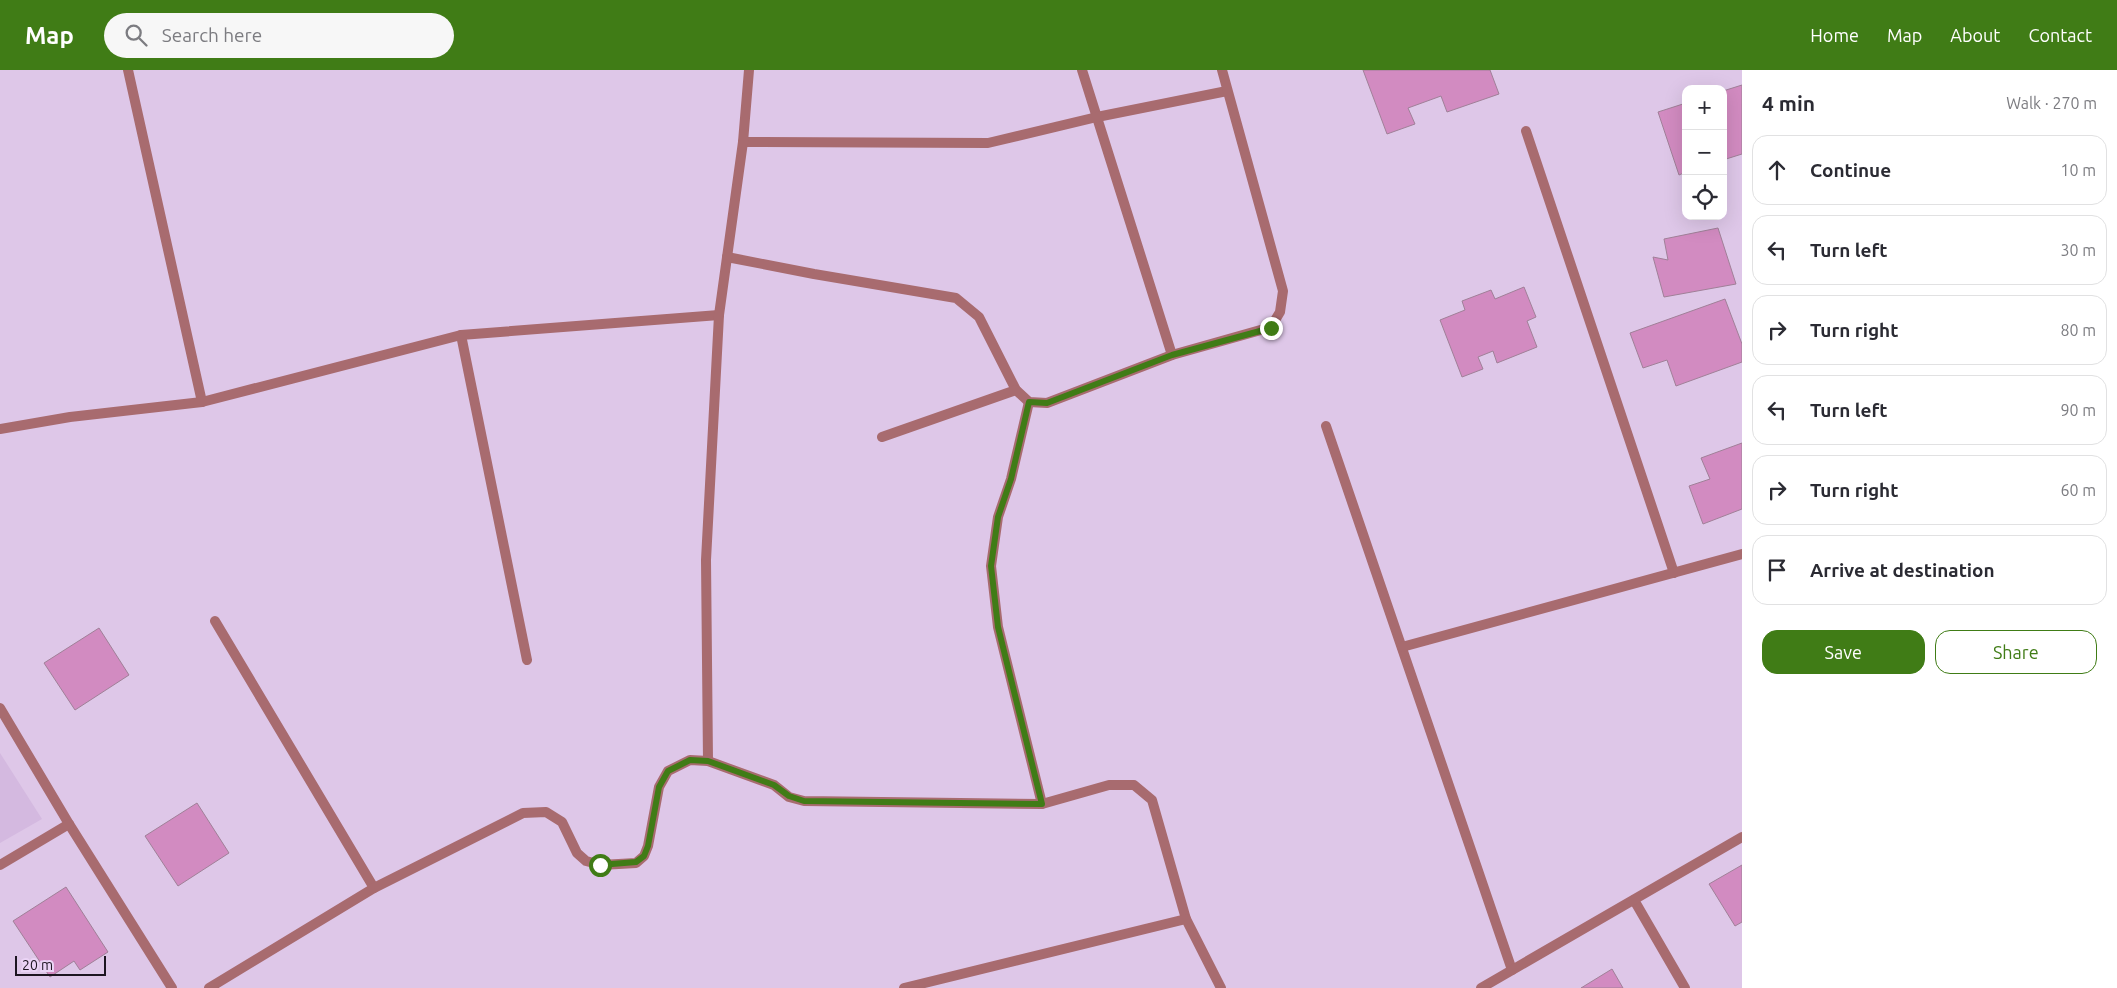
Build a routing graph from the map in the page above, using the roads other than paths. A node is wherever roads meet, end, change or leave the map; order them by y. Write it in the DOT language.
graph roads {
  1 [pos="128,70"];
  2 [pos="749,70"];
  3 [pos="1082,70"];
  4 [pos="1222,70"];
  5 [pos="1227,90"];
  6 [pos="1096,117"];
  7 [pos="1526,131"];
  8 [pos="743,142"];
  9 [pos="727,257"];
  10 [pos="719,315"];
  11 [pos="461,335"];
  12 [pos="1172,355"];
  13 [pos="1016,390"];
  14 [pos="202,402"];
  15 [pos="1029,402"];
  16 [pos="1326,426"];
  17 [pos="0,429"];
  18 [pos="882,437"];
  19 [pos="1742,554"];
  20 [pos="1674,573"];
  21 [pos="215,621"];
  22 [pos="1402,647"];
  23 [pos="527,660"];
  24 [pos="0,708"];
  25 [pos="708,761"];
  26 [pos="1042,804"];
  27 [pos="69,824"];
  28 [pos="1742,837"];
  29 [pos="0,865"];
  30 [pos="374,888"];
  31 [pos="1634,900"];
  32 [pos="1186,919"];
  33 [pos="1512,970"];
  34 [pos="172,988"];
  35 [pos="209,988"];
  36 [pos="904,988"];
  37 [pos="1221,988"];
  38 [pos="1481,988"];
  39 [pos="1685,988"];
  1 -- 14 [label="street"];
  2 -- 8 [label="street"];
  3 -- 6 [label="street"];
  4 -- 5 [label="street"];
  5 -- 6 [label="street"];
  5 -- 12 [label="street"];
  6 -- 8 [label="street"];
  6 -- 12 [label="street"];
  7 -- 20 [label="street"];
  8 -- 9 [label="street"];
  9 -- 10 [label="street"];
  9 -- 13 [label="street"];
  10 -- 11 [label="street"];
  10 -- 25 [label="street"];
  11 -- 14 [label="street"];
  11 -- 23 [label="street"];
  12 -- 15 [label="street"];
  13 -- 15 [label="street"];
  13 -- 18 [label="street"];
  14 -- 17 [label="street"];
  15 -- 26 [label="street"];
  16 -- 22 [label="street"];
  19 -- 20 [label="street"];
  20 -- 22 [label="street"];
  21 -- 30 [label="street"];
  22 -- 33 [label="street"];
  24 -- 27 [label="street"];
  25 -- 26 [label="street"];
  25 -- 30 [label="street"];
  26 -- 32 [label="street"];
  27 -- 29 [label="street"];
  27 -- 34 [label="street"];
  28 -- 31 [label="street"];
  30 -- 35 [label="street"];
  31 -- 33 [label="street"];
  31 -- 39 [label="street"];
  32 -- 36 [label="street"];
  32 -- 37 [label="street"];
  33 -- 38 [label="street"];
}
